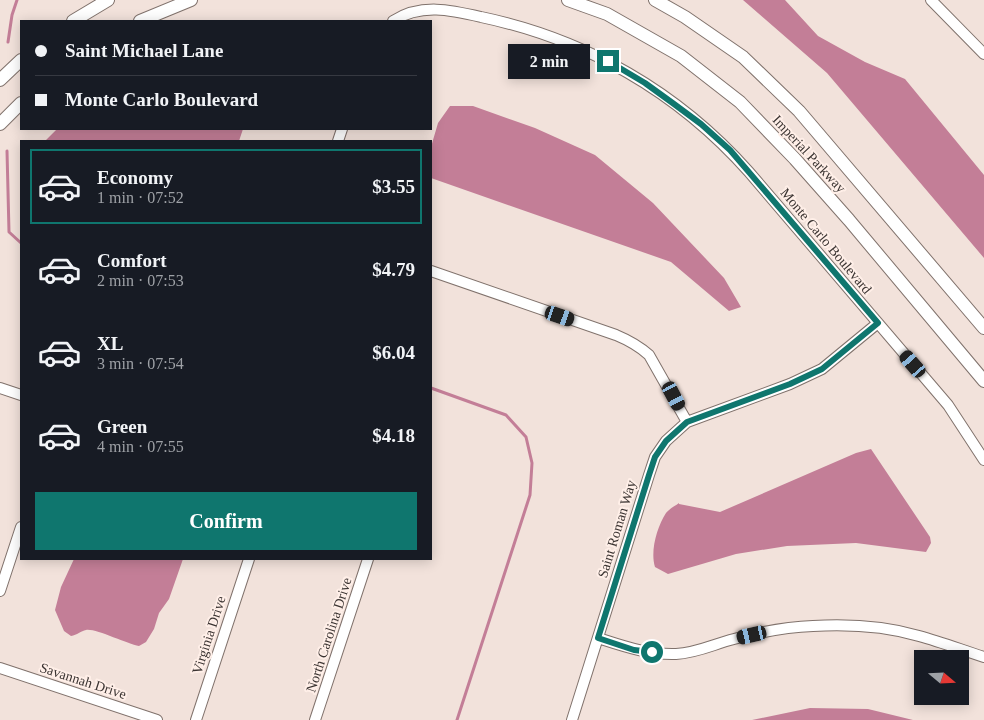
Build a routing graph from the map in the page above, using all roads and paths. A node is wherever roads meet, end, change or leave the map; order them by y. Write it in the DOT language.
graph roads {
  1 [pos="108,0"];
  2 [pos="191,0"];
  3 [pos="568,0"];
  4 [pos="655,0"];
  5 [pos="931,0"];
  6 [pos="75,20"];
  7 [pos="142,20"];
  8 [pos="396,20"];
  9 [pos="984,54"];
  10 [pos="20,61"];
  11 [pos="0,80"];
  12 [pos="20,104"];
  13 [pos="0,124"];
  14 [pos="432,271"];
  15 [pos="878,323"];
  16 [pos="984,328"];
  17 [pos="984,382"];
  18 [pos="0,388"];
  19 [pos="20,395"];
  20 [pos="687,422"];
  21 [pos="984,460"];
  22 [pos="20,530"];
  23 [pos="249,560"];
  24 [pos="368,560"];
  25 [pos="0,591"];
  26 [pos="598,638"];
  27 [pos="984,657"];
  28 [pos="0,668"];
  29 [pos="157,720"];
  30 [pos="196,720"];
  31 [pos="316,720"];
  32 [pos="572,720"];
  1 -- 6 [label="main road"];
  2 -- 7 [label="main road"];
  3 -- 17 [label="main road, Imperial Parkway"];
  4 -- 16 [label="main road, Imperial Parkway"];
  5 -- 9 [label="street"];
  8 -- 15 [label="street, Monte Carlo Boulevard"];
  10 -- 11 [label="main road"];
  12 -- 13 [label="main road"];
  14 -- 20 [label="street"];
  15 -- 20 [label="street, Saint Roman Way"];
  15 -- 21 [label="street, Monte Carlo Boulevard"];
  18 -- 19 [label="street"];
  20 -- 26 [label="street, Saint Roman Way"];
  22 -- 25 [label="street"];
  23 -- 30 [label="street, Virginia Drive"];
  24 -- 31 [label="street, North Carolina Drive"];
  26 -- 27 [label="street"];
  26 -- 32 [label="street, Saint Roman Way"];
  28 -- 29 [label="street, Savannah Drive"];
}
